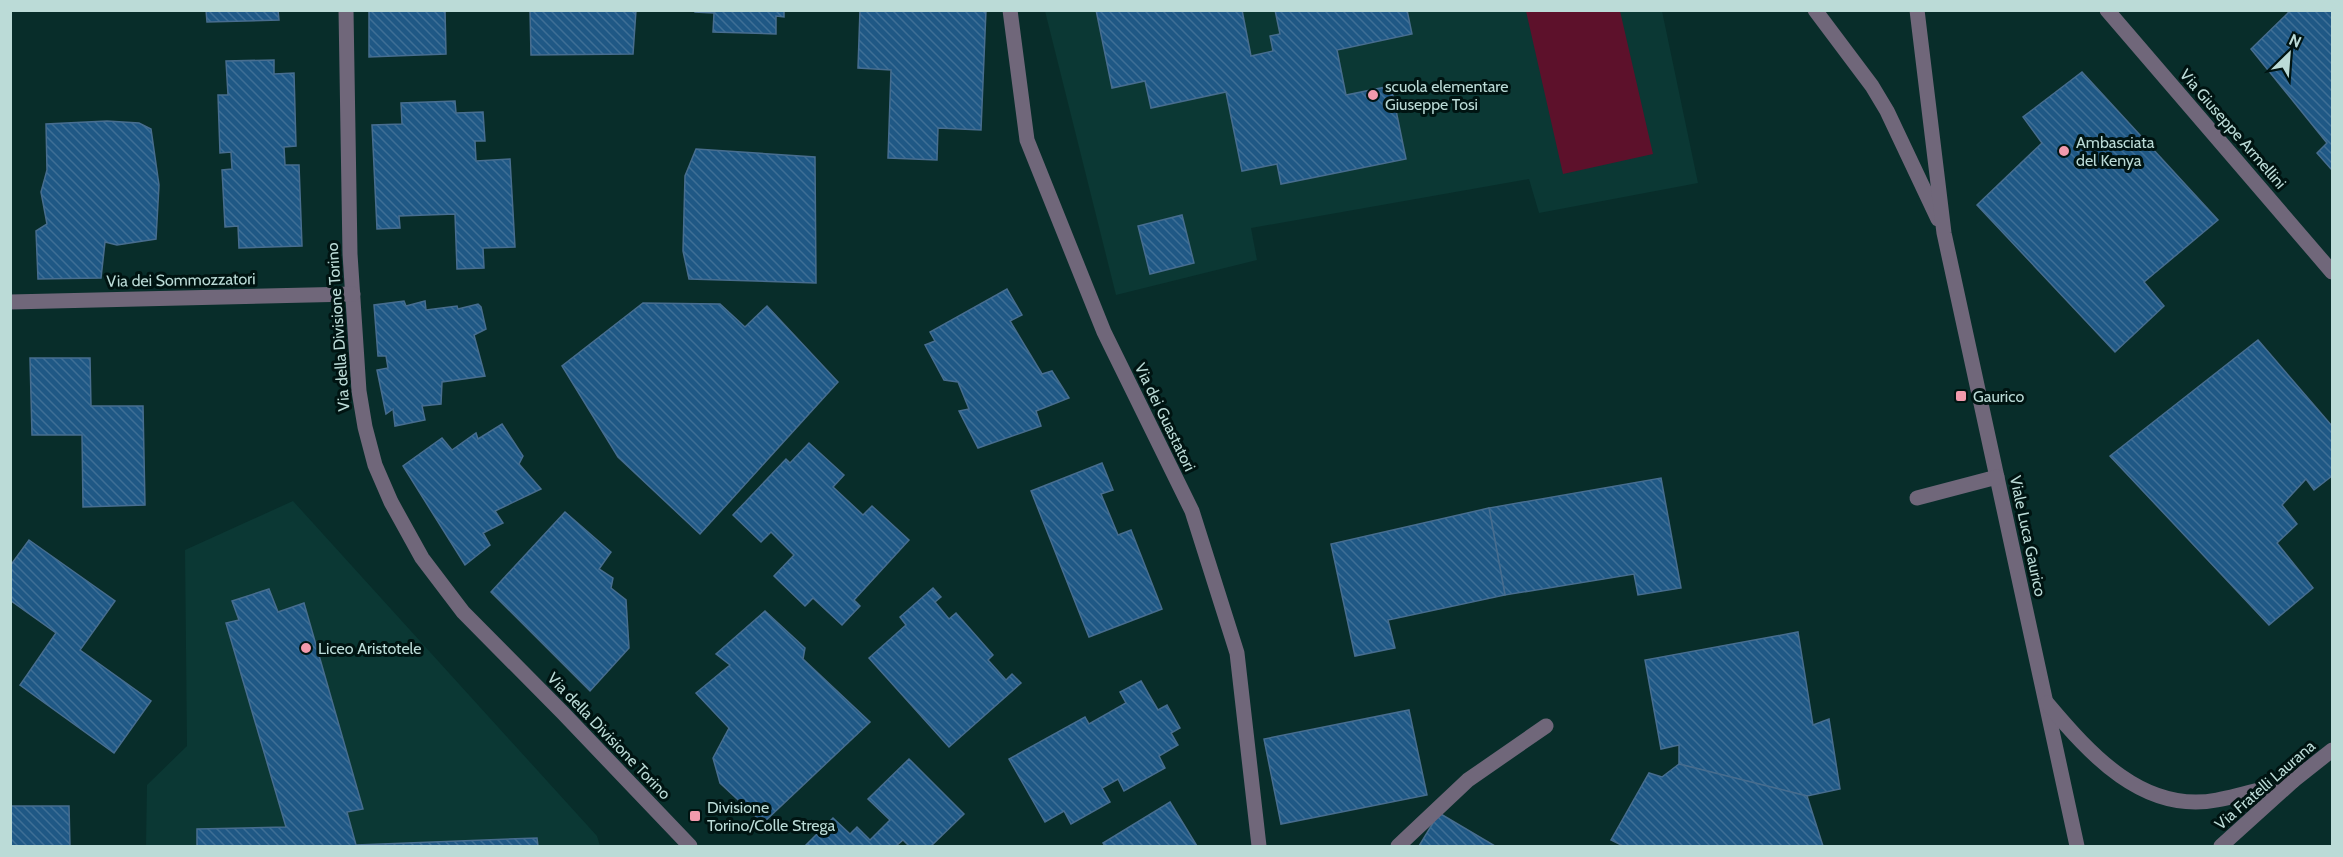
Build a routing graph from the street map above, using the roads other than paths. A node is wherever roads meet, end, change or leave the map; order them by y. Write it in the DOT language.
graph roads {
  1 [pos="346,10"];
  2 [pos="1010,10"];
  3 [pos="1815,10"];
  4 [pos="1917,10"];
  5 [pos="2107,10"];
  6 [pos="1944,233"];
  7 [pos="2332,272"];
  8 [pos="353,294"];
  9 [pos="10,302"];
  10 [pos="1997,477"];
  11 [pos="1917,498"];
  12 [pos="2045,701"];
  13 [pos="1546,726"];
  14 [pos="2332,750"];
  15 [pos="2293,782"];
  16 [pos="690,846"];
  17 [pos="1259,846"];
  18 [pos="1398,846"];
  19 [pos="2077,846"];
  20 [pos="2221,846"];
  1 -- 8 [label="street, Via della Divisione Torino"];
  2 -- 17 [label="street, Via dei Guastatori"];
  3 -- 6 [label="street, Viale Luca Gaurico"];
  4 -- 6 [label="street, Viale Luca Gaurico"];
  5 -- 7 [label="street, Via Giuseppe Armellini"];
  6 -- 10 [label="street, Viale Luca Gaurico"];
  8 -- 9 [label="street, Via dei Sommozzatori"];
  8 -- 16 [label="street, Via della Divisione Torino"];
  10 -- 11 [label="street"];
  10 -- 12 [label="street, Viale Luca Gaurico"];
  12 -- 15 [label="street"];
  12 -- 19 [label="street, Viale Luca Gaurico"];
  13 -- 18 [label="street"];
  14 -- 15 [label="street, Via Fratelli Laurana"];
  15 -- 20 [label="street, Via Fratelli Laurana"];
}
